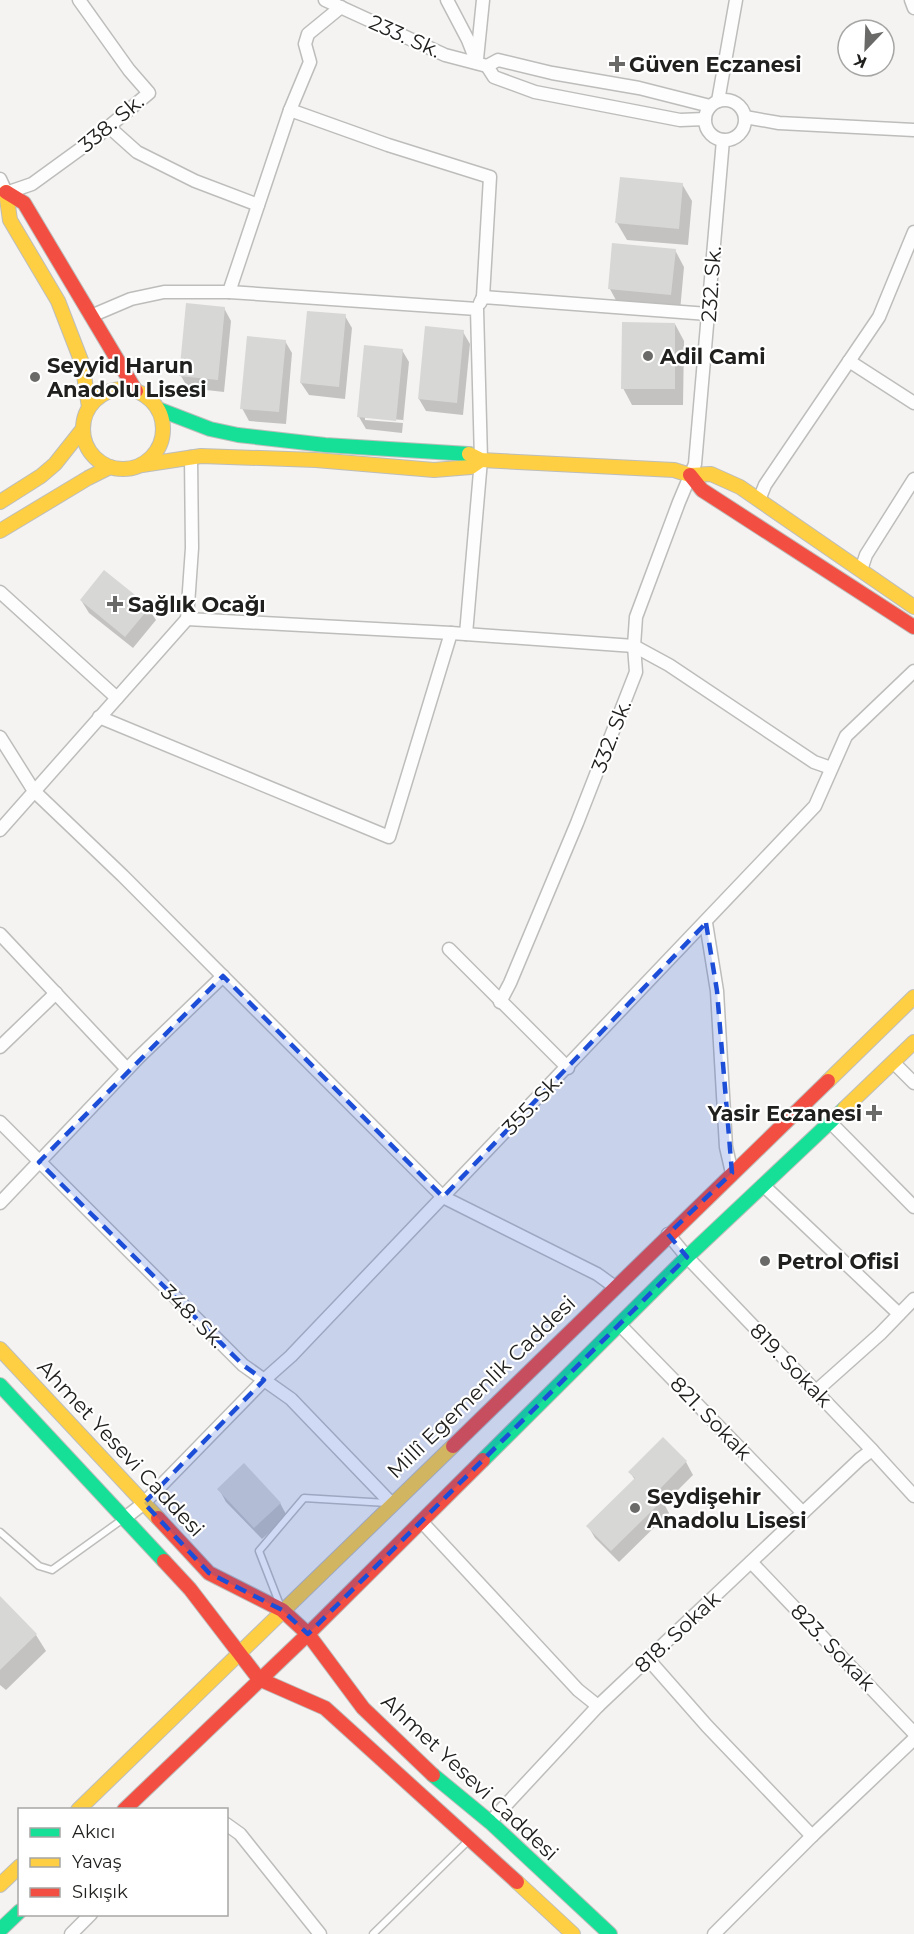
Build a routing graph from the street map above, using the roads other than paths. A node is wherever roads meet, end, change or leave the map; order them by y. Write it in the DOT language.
graph roads {
  1 [pos="79,0"];
  2 [pos="325,0"];
  3 [pos="447,0"];
  4 [pos="483,0"];
  5 [pos="736,0"];
  6 [pos="912,0"];
  7 [pos="341,7"];
  8 [pos="914,8"];
  9 [pos="482,64"];
  10 [pos="714,103"];
  11 [pos="290,110"];
  12 [pos="745,117"];
  13 [pos="705,119"];
  14 [pos="109,127"];
  15 [pos="914,130"];
  16 [pos="723,140"];
  17 [pos="0,179"];
  18 [pos="3,194"];
  19 [pos="258,205"];
  20 [pos="914,232"];
  21 [pos="229,292"];
  22 [pos="483,297"];
  23 [pos="477,309"];
  24 [pos="708,314"];
  25 [pos="90,316"];
  26 [pos="849,360"];
  27 [pos="136,391"];
  28 [pos="914,403"];
  29 [pos="89,407"];
  30 [pos="158,409"];
  31 [pos="82,430"];
  32 [pos="191,457"];
  33 [pos="481,460"];
  34 [pos="142,465"];
  35 [pos="110,467"];
  36 [pos="693,470"];
  37 [pos="914,479"];
  38 [pos="759,500"];
  39 [pos="0,502"];
  40 [pos="0,531"];
  41 [pos="861,570"];
  42 [pos="0,592"];
  43 [pos="914,607"];
  44 [pos="187,619"];
  45 [pos="914,627"];
  46 [pos="451,633"];
  47 [pos="466,634"];
  48 [pos="634,646"];
  49 [pos="914,671"];
  50 [pos="117,698"];
  51 [pos="99,717"];
  52 [pos="0,737"];
  53 [pos="831,768"];
  54 [pos="34,791"];
  55 [pos="0,830"];
  56 [pos="706,923"];
  57 [pos="0,934"];
  58 [pos="448,949"];
  59 [pos="223,976"];
  60 [pos="56,993"];
  61 [pos="914,997"];
  62 [pos="500,1002"];
  63 [pos="914,1042"];
  64 [pos="0,1047"];
  65 [pos="893,1062"];
  66 [pos="567,1068"];
  67 [pos="127,1069"];
  68 [pos="914,1083"];
  69 [pos="0,1122"];
  70 [pos="830,1122"];
  71 [pos="39,1162"];
  72 [pos="732,1173"];
  73 [pos="763,1185"];
  74 [pos="443,1197"];
  75 [pos="0,1203"];
  76 [pos="914,1207"];
  77 [pos="669,1234"];
  78 [pos="687,1257"];
  79 [pos="615,1287"];
  80 [pos="914,1299"];
  81 [pos="899,1314"];
  82 [pos="619,1324"];
  83 [pos="0,1349"];
  84 [pos="264,1380"];
  85 [pos="0,1385"];
  86 [pos="816,1390"];
  87 [pos="872,1450"];
  88 [pos="914,1497"];
  89 [pos="144,1503"];
  90 [pos="391,1503"];
  91 [pos="803,1513"];
  92 [pos="124,1518"];
  93 [pos="421,1521"];
  94 [pos="0,1532"];
  95 [pos="752,1562"];
  96 [pos="282,1610"];
  97 [pos="308,1634"];
  98 [pos="238,1654"];
  99 [pos="648,1659"];
  100 [pos="259,1679"];
  101 [pos="598,1706"];
  102 [pos="914,1733"];
  103 [pos="914,1739"];
  104 [pos="79,1808"];
  105 [pos="125,1808"];
  106 [pos="490,1822"];
  107 [pos="228,1825"];
  108 [pos="812,1836"];
  109 [pos="471,1839"];
  110 [pos="18,1868"];
  111 [pos="0,1885"];
  112 [pos="18,1913"];
  113 [pos="89,1916"];
  114 [pos="0,1929"];
  115 [pos="565,1932"];
  116 [pos="71,1934"];
  117 [pos="320,1934"];
  118 [pos="373,1934"];
  119 [pos="610,1934"];
  120 [pos="714,1934"];
  1 -- 14 [label="street, 338. Sk."];
  2 -- 7 [label="street, 233. Sk."];
  3 -- 9 [label="street"];
  4 -- 9 [label="street"];
  5 -- 10 [label="street"];
  6 -- 8 [label="street"];
  7 -- 9 [label="street, 233. Sk."];
  7 -- 11 [label="street"];
  9 -- 10 [label="street"];
  9 -- 13 [label="street"];
  10 -- 12 [label="street"];
  10 -- 13 [label="street"];
  11 -- 19 [label="street"];
  11 -- 22 [label="street"];
  12 -- 15 [label="street"];
  12 -- 16 [label="street"];
  13 -- 16 [label="street"];
  14 -- 18 [label="street, 338. Sk."];
  14 -- 19 [label="street"];
  16 -- 24 [label="street, 232. Sk."];
  17 -- 18 [label="street"];
  18 -- 25 [label="street"];
  18 -- 29 [label="street"];
  19 -- 21 [label="street"];
  20 -- 26 [label="street"];
  21 -- 23 [label="street"];
  21 -- 25 [label="street"];
  22 -- 23 [label="street"];
  22 -- 24 [label="street"];
  23 -- 33 [label="street"];
  24 -- 36 [label="street, 232. Sk."];
  25 -- 27 [label="street"];
  26 -- 28 [label="street"];
  26 -- 38 [label="street"];
  27 -- 29 [label="street"];
  27 -- 30 [label="street"];
  29 -- 31 [label="street"];
  30 -- 33 [label="street"];
  30 -- 34 [label="street"];
  31 -- 35 [label="street"];
  31 -- 39 [label="street"];
  32 -- 33 [label="street"];
  32 -- 34 [label="street"];
  32 -- 44 [label="street"];
  33 -- 36 [label="street"];
  33 -- 47 [label="street"];
  34 -- 35 [label="street"];
  35 -- 40 [label="street"];
  36 -- 38 [label="street"];
  36 -- 45 [label="street"];
  36 -- 48 [label="street, 332. Sk."];
  37 -- 41 [label="street"];
  38 -- 41 [label="street"];
  41 -- 43 [label="street"];
  42 -- 50 [label="street"];
  44 -- 46 [label="street"];
  44 -- 50 [label="street"];
  46 -- 47 [label="street"];
  46 -- 51 [label="street"];
  47 -- 48 [label="street"];
  48 -- 53 [label="street"];
  48 -- 62 [label="street, 332. Sk."];
  49 -- 53 [label="street, 355. Sk."];
  50 -- 51 [label="street"];
  51 -- 54 [label="street"];
  52 -- 54 [label="street"];
  53 -- 56 [label="street, 355. Sk."];
  54 -- 55 [label="street"];
  54 -- 59 [label="street"];
  56 -- 66 [label="street, 355. Sk."];
  56 -- 72 [label="street"];
  57 -- 60 [label="street"];
  58 -- 62 [label="street"];
  59 -- 67 [label="street"];
  59 -- 74 [label="street"];
  60 -- 64 [label="street"];
  60 -- 67 [label="street"];
  61 -- 72 [label="street, Millî Egemenlik Caddesi"];
  62 -- 66 [label="street"];
  63 -- 65 [label="street"];
  65 -- 68 [label="street"];
  65 -- 70 [label="street"];
  66 -- 74 [label="street, 355. Sk."];
  67 -- 71 [label="street"];
  69 -- 71 [label="street, 348. Sk."];
  70 -- 73 [label="street"];
  70 -- 76 [label="street"];
  71 -- 75 [label="street"];
  71 -- 84 [label="street, 348. Sk."];
  72 -- 77 [label="street, Millî Egemenlik Caddesi"];
  73 -- 78 [label="street"];
  73 -- 81 [label="street"];
  74 -- 79 [label="street"];
  74 -- 84 [label="street, 355. Sk."];
  77 -- 78 [label="street, 819. Sokak"];
  77 -- 79 [label="street, Millî Egemenlik Caddesi"];
  78 -- 82 [label="street"];
  78 -- 86 [label="street, 819. Sokak"];
  79 -- 90 [label="street, Millî Egemenlik Caddesi"];
  80 -- 81 [label="street"];
  81 -- 86 [label="street"];
  82 -- 91 [label="street, 821. Sokak"];
  82 -- 93 [label="street"];
  83 -- 89 [label="street, Ahmet Yesevi Caddesi"];
  84 -- 89 [label="street, 355. Sk."];
  84 -- 90 [label="street, 348. Sk."];
  85 -- 92 [label="street"];
  86 -- 87 [label="street, 819. Sokak"];
  87 -- 88 [label="street, 819. Sokak"];
  87 -- 91 [label="street, 818. Sokak"];
  89 -- 92 [label="street, 355. Sk."];
  89 -- 96 [label="street, Ahmet Yesevi Caddesi"];
  90 -- 96 [label="street, Millî Egemenlik Caddesi"];
  90 -- 96 [label="lane"];
  91 -- 95 [label="street, 818. Sokak"];
  92 -- 94 [label="lane"];
  92 -- 98 [label="street"];
  93 -- 97 [label="street"];
  93 -- 101 [label="street"];
  95 -- 99 [label="street, 818. Sokak"];
  95 -- 102 [label="street, 823. Sokak"];
  96 -- 97 [label="street, Ahmet Yesevi Caddesi"];
  96 -- 98 [label="street, Millî Egemenlik Caddesi"];
  97 -- 100 [label="street"];
  97 -- 106 [label="street, Ahmet Yesevi Caddesi"];
  98 -- 100 [label="street"];
  98 -- 104 [label="street, Millî Egemenlik Caddesi"];
  99 -- 101 [label="street, 818. Sokak"];
  99 -- 108 [label="street"];
  100 -- 105 [label="street"];
  100 -- 109 [label="street"];
  101 -- 106 [label="street, 818. Sokak"];
  103 -- 108 [label="street"];
  106 -- 119 [label="street, Ahmet Yesevi Caddesi"];
  107 -- 117 [label="street"];
  108 -- 120 [label="street"];
  109 -- 115 [label="street"];
  109 -- 118 [label="lane"];
  110 -- 111 [label="street"];
  112 -- 114 [label="street"];
  113 -- 116 [label="street"];
}
